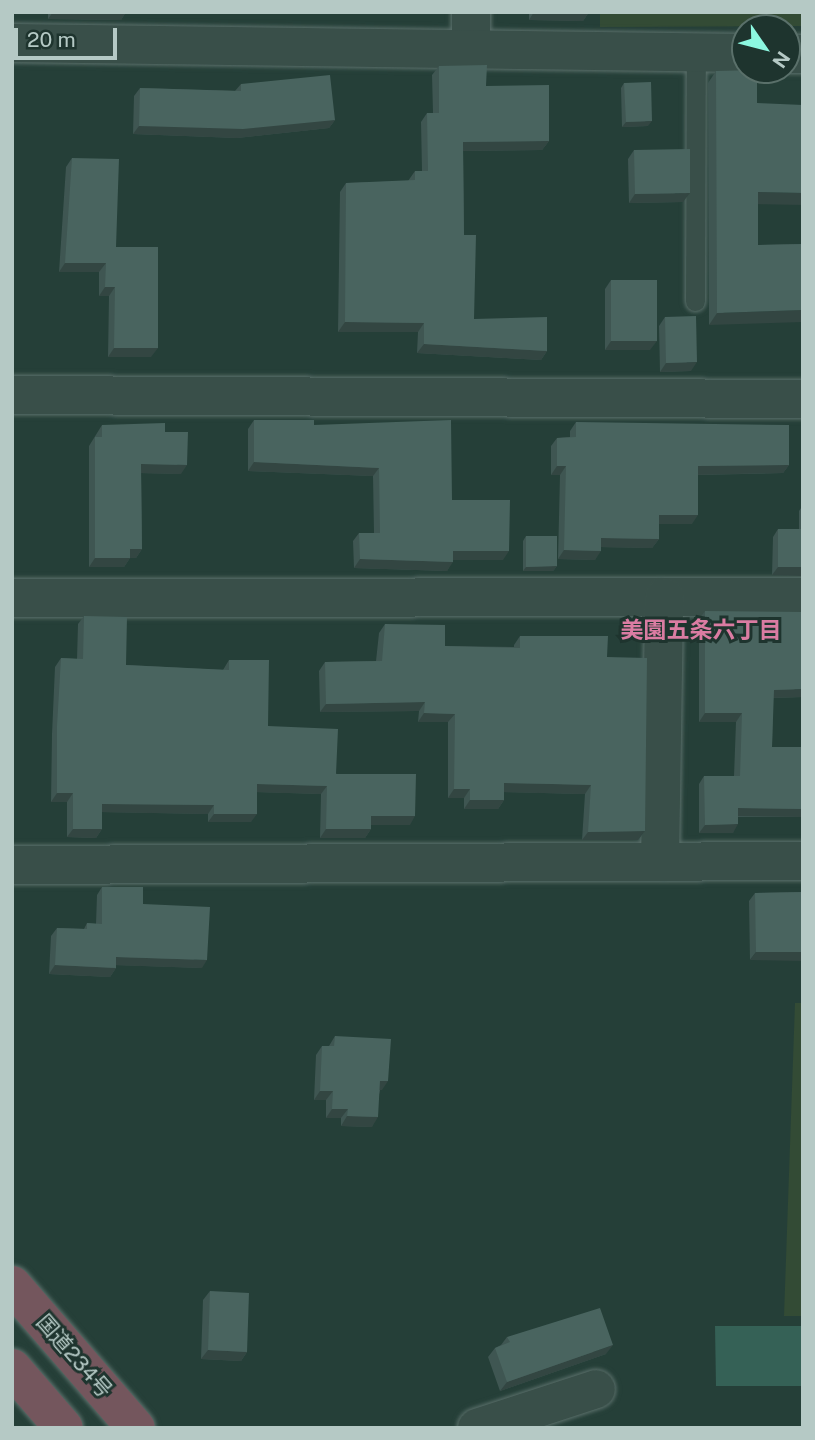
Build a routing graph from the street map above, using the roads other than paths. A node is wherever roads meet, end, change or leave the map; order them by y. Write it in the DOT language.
graph roads {
  1 [pos="471,31"];
  2 [pos="12,43"];
  3 [pos="696,52"];
  4 [pos="731,53"];
  5 [pos="695,301"];
  6 [pos="12,395"];
  7 [pos="803,399"];
  8 [pos="664,597"];
  9 [pos="803,597"];
  10 [pos="12,598"];
  11 [pos="803,861"];
  12 [pos="660,862"];
  13 [pos="12,865"];
  14 [pos="12,1284"];
  15 [pos="12,1368"];
  16 [pos="596,1389"];
  17 [pos="64,1428"];
  18 [pos="136,1428"];
  19 [pos="477,1428"];
  1 -- 2 [label="street"];
  1 -- 3 [label="street"];
  3 -- 4 [label="street"];
  3 -- 5 [label="lane"];
  6 -- 7 [label="street"];
  8 -- 9 [label="street"];
  8 -- 10 [label="street"];
  8 -- 12 [label="street"];
  11 -- 12 [label="street"];
  12 -- 13 [label="street"];
  14 -- 18 [label="highway, 国道234号"];
  15 -- 17 [label="highway"];
  16 -- 19 [label="street"];
}
